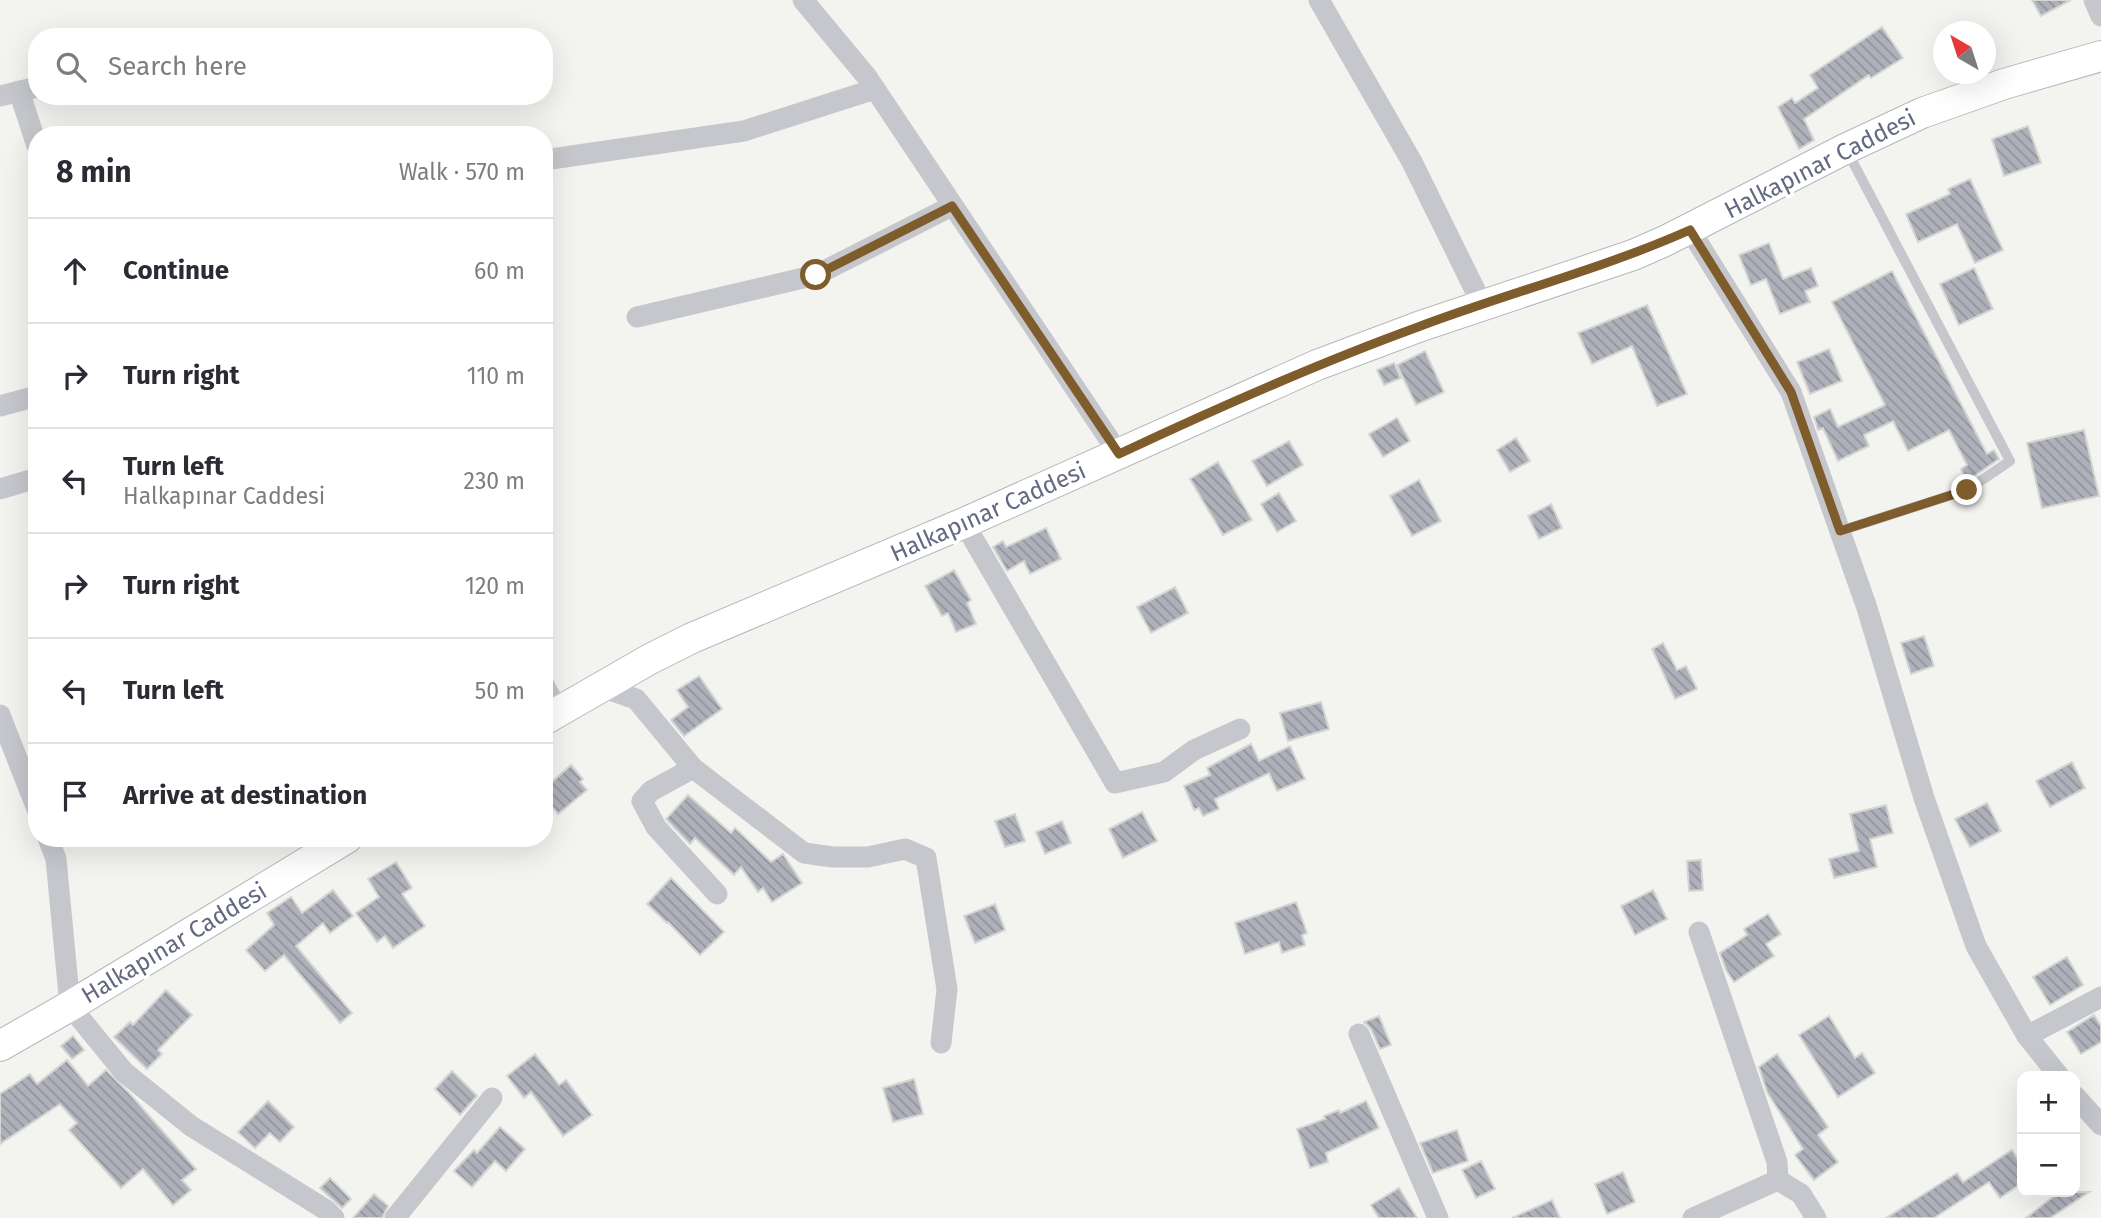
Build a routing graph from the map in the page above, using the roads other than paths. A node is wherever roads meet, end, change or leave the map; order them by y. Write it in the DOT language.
graph roads {
  1 [pos="803,0"];
  2 [pos="1320,0"];
  3 [pos="2094,0"];
  4 [pos="2101,16"];
  5 [pos="2101,56"];
  6 [pos="875,89"];
  7 [pos="19,91"];
  8 [pos="30,126"];
  9 [pos="1845,149"];
  10 [pos="553,159"];
  11 [pos="952,206"];
  12 [pos="1690,230"];
  13 [pos="1476,292"];
  14 [pos="636,317"];
  15 [pos="28,398"];
  16 [pos="0,406"];
  17 [pos="1119,454"];
  18 [pos="28,481"];
  19 [pos="0,489"];
  20 [pos="964,523"];
  21 [pos="1840,531"];
  22 [pos="601,687"];
  23 [pos="553,714"];
  24 [pos="0,715"];
  25 [pos="1240,729"];
  26 [pos="693,768"];
  27 [pos="28,786"];
  28 [pos="51,847"];
  29 [pos="332,847"];
  30 [pos="717,894"];
  31 [pos="1699,932"];
  32 [pos="2101,997"];
  33 [pos="70,1006"];
  34 [pos="1359,1034"];
  35 [pos="2027,1036"];
  36 [pos="941,1043"];
  37 [pos="0,1046"];
  38 [pos="2055,1071"];
  39 [pos="492,1098"];
  40 [pos="2080,1102"];
  41 [pos="2101,1125"];
  42 [pos="1778,1180"];
  43 [pos="334,1218"];
  44 [pos="395,1218"];
  45 [pos="1438,1218"];
  46 [pos="1693,1218"];
  47 [pos="1816,1218"];
  1 -- 6 [label="street"];
  2 -- 13 [label="street"];
  3 -- 4 [label="street"];
  5 -- 9 [label="main road, Halkapınar Caddesi"];
  6 -- 10 [label="street"];
  6 -- 11 [label="street"];
  7 -- 8 [label="street"];
  9 -- 12 [label="main road, Halkapınar Caddesi"];
  9 -- 21 [label="lane"];
  11 -- 14 [label="street"];
  11 -- 17 [label="street"];
  12 -- 17 [label="main road, Halkapınar Caddesi"];
  12 -- 21 [label="street"];
  15 -- 16 [label="street"];
  17 -- 20 [label="main road, Halkapınar Caddesi"];
  18 -- 19 [label="street"];
  20 -- 22 [label="main road, Halkapınar Caddesi"];
  20 -- 25 [label="street"];
  21 -- 35 [label="street"];
  22 -- 23 [label="main road, Halkapınar Caddesi"];
  22 -- 26 [label="street"];
  24 -- 27 [label="street"];
  26 -- 30 [label="street"];
  26 -- 36 [label="street"];
  28 -- 33 [label="street"];
  29 -- 33 [label="main road, Halkapınar Caddesi"];
  31 -- 42 [label="street"];
  32 -- 35 [label="street"];
  33 -- 37 [label="main road, Halkapınar Caddesi"];
  33 -- 43 [label="street"];
  34 -- 45 [label="street"];
  35 -- 38 [label="street"];
  39 -- 44 [label="street"];
  40 -- 41 [label="street"];
  42 -- 46 [label="street"];
  42 -- 47 [label="street"];
}
